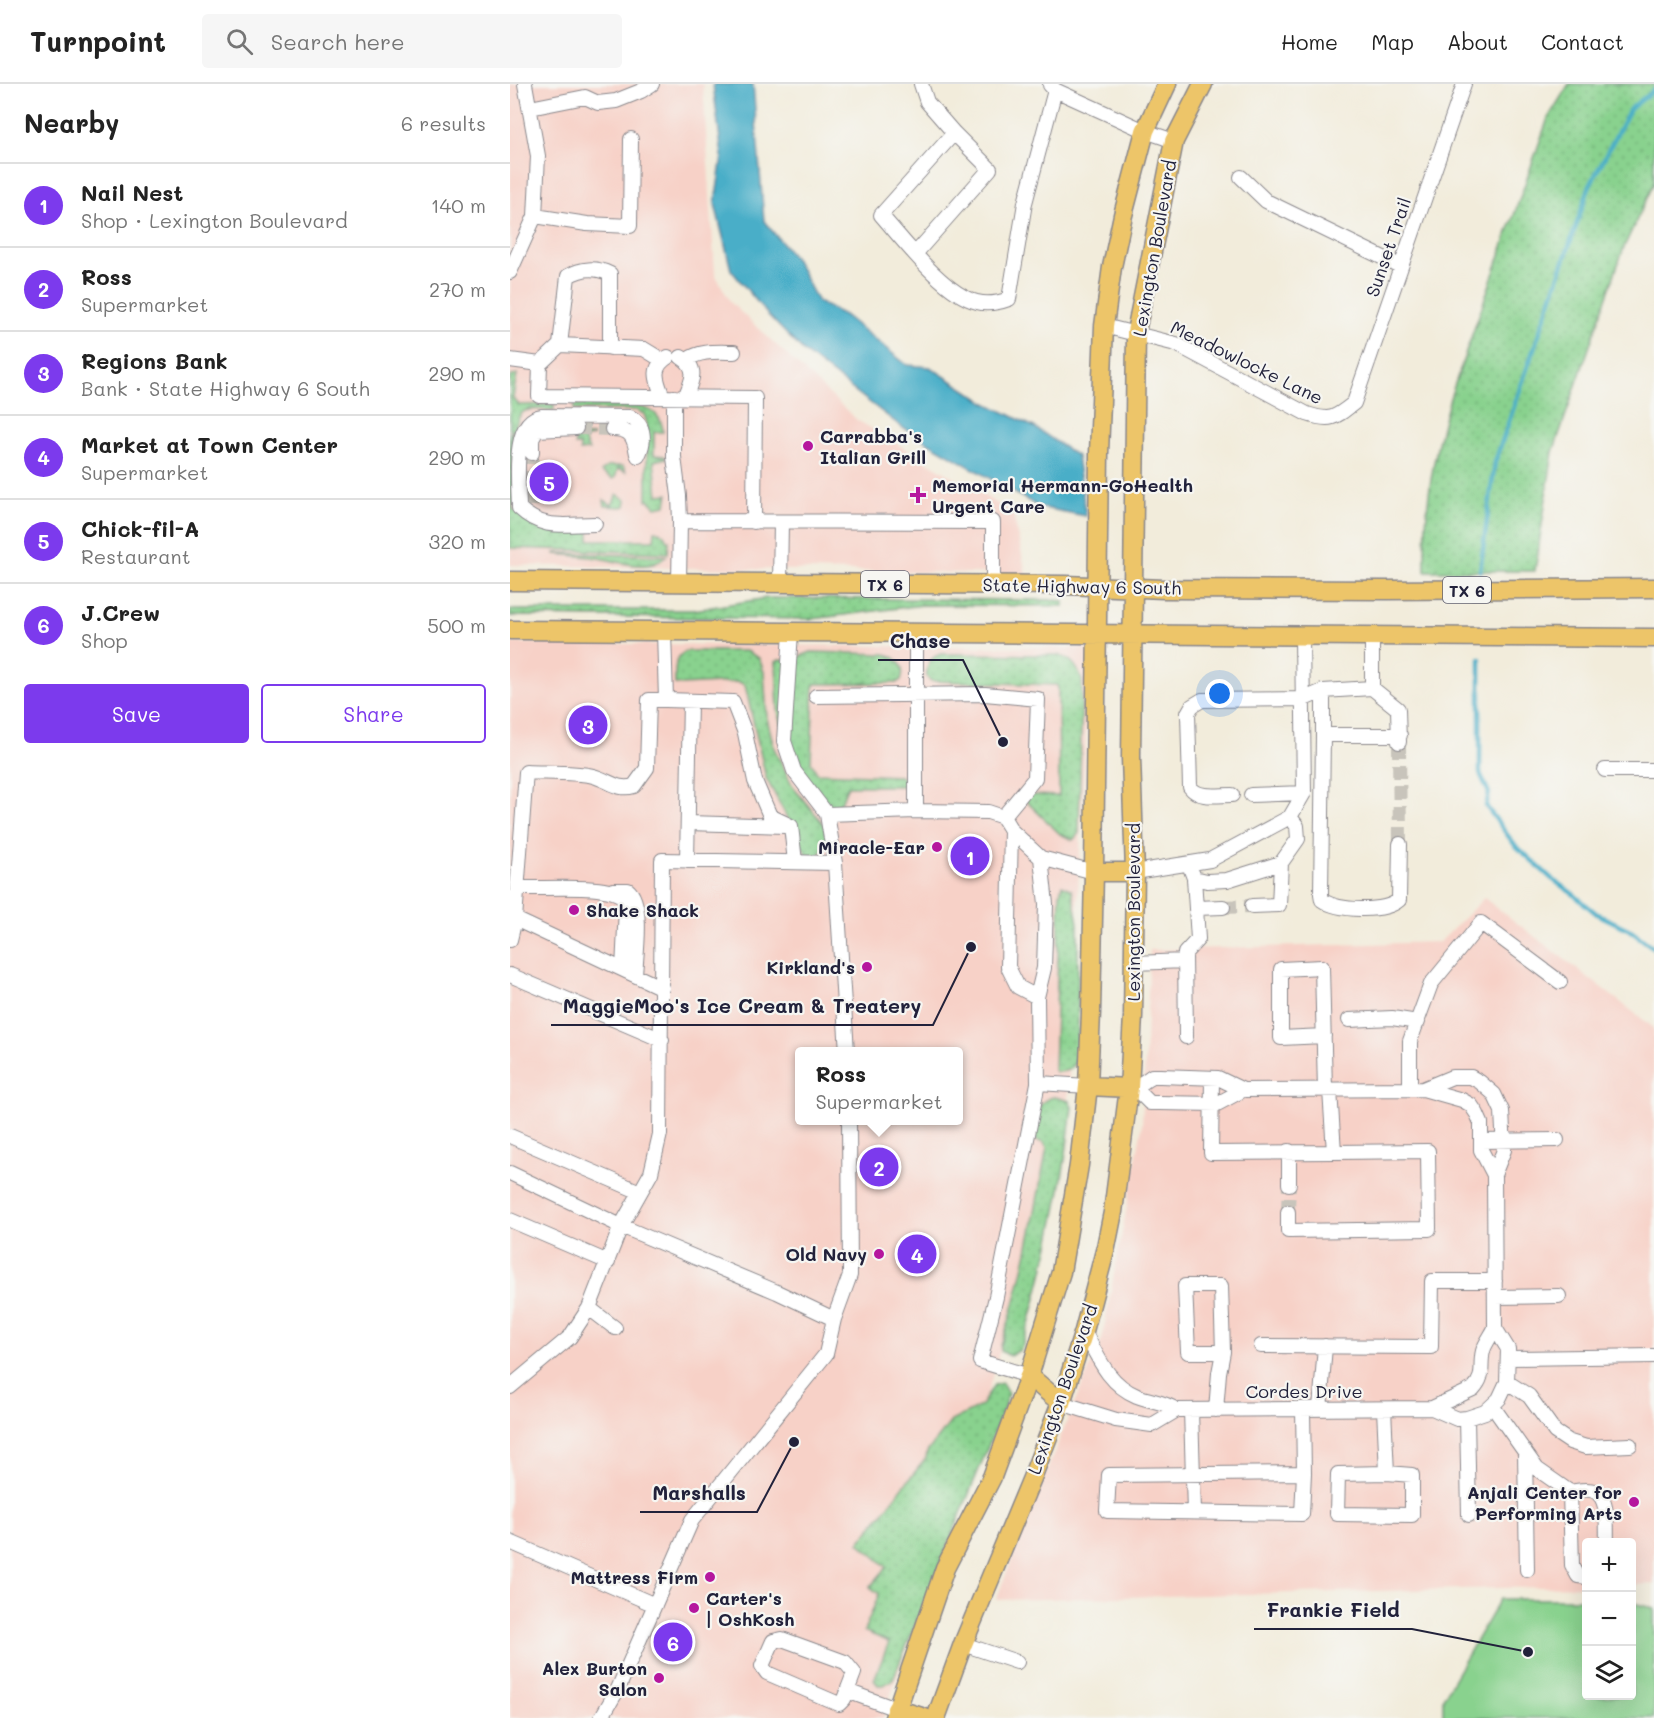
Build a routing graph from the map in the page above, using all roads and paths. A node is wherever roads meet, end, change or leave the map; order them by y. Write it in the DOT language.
graph roads {
  1 [pos="525,84"];
  2 [pos="652,84"];
  3 [pos="921,84"];
  4 [pos="1167,84"];
  5 [pos="1203,84"];
  6 [pos="1464,84"];
  7 [pos="1052,87"];
  8 [pos="582,91"];
  9 [pos="530,108"];
  10 [pos="1145,131"];
  11 [pos="954,133"];
  12 [pos="632,139"];
  13 [pos="1174,141"];
  14 [pos="1241,177"];
  15 [pos="535,216"];
  16 [pos="915,254"];
  17 [pos="1400,266"];
  18 [pos="510,273"];
  19 [pos="1104,326"];
  20 [pos="1136,332"];
  21 [pos="560,345"];
  22 [pos="610,348"];
  23 [pos="734,352"];
  24 [pos="674,358"];
  25 [pos="510,360"];
  26 [pos="540,364"];
  27 [pos="674,397"];
  28 [pos="1338,416"];
  29 [pos="576,428"];
  30 [pos="612,429"];
  31 [pos="532,453"];
  32 [pos="680,521"];
  33 [pos="754,522"];
  34 [pos="781,522"];
  35 [pos="595,524"];
  36 [pos="510,581"];
  37 [pos="679,582"];
  38 [pos="780,583"];
  39 [pos="993,584"];
  40 [pos="1099,586"];
  41 [pos="1134,587"];
  42 [pos="1654,588"];
  43 [pos="510,630"];
  44 [pos="664,631"];
  45 [pos="791,632"];
  46 [pos="916,633"];
  47 [pos="1097,634"];
  48 [pos="1133,634"];
  49 [pos="1302,636"];
  50 [pos="1372,636"];
  51 [pos="1654,638"];
  52 [pos="1372,688"];
  53 [pos="1323,691"];
  54 [pos="816,696"];
  55 [pos="915,696"];
  56 [pos="1304,699"];
  57 [pos="666,700"];
  58 [pos="690,701"];
  59 [pos="1323,735"];
  60 [pos="1605,770"];
  61 [pos="1654,770"];
  62 [pos="1304,793"];
  63 [pos="1232,795"];
  64 [pos="1251,795"];
  65 [pos="916,811"];
  66 [pos="827,814"];
  67 [pos="1002,817"];
  68 [pos="1290,817"];
  69 [pos="688,823"];
  70 [pos="790,826"];
  71 [pos="1011,830"];
  72 [pos="1298,832"];
  73 [pos="1321,832"];
  74 [pos="1400,844"];
  75 [pos="1041,858"];
  76 [pos="687,861"];
  77 [pos="795,862"];
  78 [pos="1188,862"];
  79 [pos="835,863"];
  80 [pos="1281,863"];
  81 [pos="1094,872"];
  82 [pos="1135,872"];
  83 [pos="1194,878"];
  84 [pos="519,888"];
  85 [pos="1252,906"];
  86 [pos="1223,907"];
  87 [pos="1196,908"];
  88 [pos="513,918"];
  89 [pos="510,940"];
  90 [pos="1185,961"];
  91 [pos="1134,963"];
  92 [pos="629,972"];
  93 [pos="510,975"];
  94 [pos="1560,982"];
  95 [pos="662,988"];
  96 [pos="1037,997"];
  97 [pos="1349,1020"];
  98 [pos="1418,1022"];
  99 [pos="1324,1036"];
  100 [pos="1186,1037"];
  101 [pos="662,1040"];
  102 [pos="847,1047"];
  103 [pos="1212,1078"];
  104 [pos="1038,1083"];
  105 [pos="1088,1086"];
  106 [pos="1132,1088"];
  107 [pos="1416,1089"];
  108 [pos="1243,1090"];
  109 [pos="1328,1090"];
  110 [pos="1212,1104"];
  111 [pos="849,1125"];
  112 [pos="510,1136"];
  113 [pos="1557,1140"];
  114 [pos="1481,1141"];
  115 [pos="1504,1141"];
  116 [pos="1289,1151"];
  117 [pos="1334,1152"];
  118 [pos="510,1173"];
  119 [pos="1494,1175"];
  120 [pos="1288,1185"];
  121 [pos="640,1192"];
  122 [pos="1288,1212"];
  123 [pos="510,1220"];
  124 [pos="621,1226"];
  125 [pos="608,1262"];
  126 [pos="1495,1281"];
  127 [pos="1559,1296"];
  128 [pos="1495,1297"];
  129 [pos="589,1308"];
  130 [pos="834,1319"];
  131 [pos="615,1328"];
  132 [pos="1495,1328"];
  133 [pos="1084,1331"];
  134 [pos="1261,1346"];
  135 [pos="1325,1346"];
  136 [pos="1223,1352"];
  137 [pos="1654,1356"];
  138 [pos="1508,1358"];
  139 [pos="1029,1376"];
  140 [pos="513,1380"];
  141 [pos="1507,1382"];
  142 [pos="1061,1403"];
  143 [pos="1493,1407"];
  144 [pos="1432,1408"];
  145 [pos="1304,1409"];
  146 [pos="1320,1409"];
  147 [pos="1384,1409"];
  148 [pos="1184,1410"];
  149 [pos="1216,1410"];
  150 [pos="1467,1419"];
  151 [pos="1630,1445"];
  152 [pos="1525,1452"];
  153 [pos="1304,1473"];
  154 [pos="1387,1473"];
  155 [pos="1193,1475"];
  156 [pos="1569,1492"];
  157 [pos="1194,1512"];
  158 [pos="1469,1515"];
  159 [pos="1607,1538"];
  160 [pos="510,1542"];
  161 [pos="1527,1570"];
  162 [pos="1582,1576"];
  163 [pos="655,1605"];
  164 [pos="963,1644"];
  165 [pos="1017,1662"];
  166 [pos="847,1691"];
  167 [pos="895,1713"];
  168 [pos="601,1718"];
  169 [pos="925,1718"];
  170 [pos="936,1718"];
  1 -- 9 [label="street"];
  2 -- 8 [label="street"];
  3 -- 11 [label="street"];
  4 -- 10 [label="main road, Lexington Boulevard"];
  5 -- 13 [label="main road, Lexington Boulevard"];
  6 -- 17 [label="street, Sunset Trail"];
  7 -- 10 [label="street"];
  7 -- 16 [label="street"];
  8 -- 9 [label="street"];
  9 -- 15 [label="street"];
  10 -- 13 [label="street"];
  10 -- 19 [label="main road, Lexington Boulevard"];
  11 -- 16 [label="street"];
  11 -- 16 [label="street"];
  12 -- 15 [label="street"];
  13 -- 20 [label="main road, Lexington Boulevard"];
  14 -- 17 [label="street"];
  15 -- 18 [label="street"];
  17 -- 28 [label="street, Sunset Trail"];
  19 -- 20 [label="street, Meadowlocke Lane"];
  19 -- 40 [label="main road, Lexington Boulevard"];
  20 -- 28 [label="street, Meadowlocke Lane"];
  20 -- 41 [label="main road, Lexington Boulevard"];
  21 -- 22 [label="street"];
  21 -- 22 [label="street"];
  21 -- 26 [label="street"];
  22 -- 24 [label="street"];
  23 -- 24 [label="street"];
  24 -- 27 [label="street"];
  24 -- 27 [label="street"];
  25 -- 26 [label="street"];
  26 -- 27 [label="street"];
  27 -- 32 [label="street"];
  27 -- 33 [label="street"];
  29 -- 31 [label="street"];
  30 -- 35 [label="street"];
  32 -- 33 [label="street"];
  32 -- 37 [label="street"];
  33 -- 34 [label="street"];
  34 -- 38 [label="street"];
  34 -- 39 [label="street"];
  36 -- 37 [label="main road, State Highway 6 South / TX 6"];
  37 -- 38 [label="main road, State Highway 6 South / TX 6"];
  38 -- 39 [label="main road, State Highway 6 South / TX 6"];
  39 -- 40 [label="main road, State Highway 6 South / TX 6"];
  40 -- 41 [label="main road, State Highway 6 South / TX 6"];
  40 -- 47 [label="main road, Lexington Boulevard"];
  41 -- 42 [label="main road, State Highway 6 South / TX 6"];
  41 -- 48 [label="main road, Lexington Boulevard"];
  43 -- 44 [label="main road"];
  44 -- 45 [label="main road"];
  44 -- 57 [label="street"];
  45 -- 46 [label="main road"];
  45 -- 66 [label="street"];
  46 -- 47 [label="main road"];
  46 -- 55 [label="street"];
  47 -- 48 [label="main road"];
  47 -- 81 [label="main road, Lexington Boulevard"];
  48 -- 49 [label="main road"];
  48 -- 82 [label="main road, Lexington Boulevard"];
  49 -- 50 [label="main road"];
  49 -- 56 [label="street"];
  50 -- 51 [label="main road"];
  50 -- 52 [label="street"];
  52 -- 53 [label="street"];
  52 -- 59 [label="street"];
  53 -- 56 [label="street"];
  53 -- 59 [label="street"];
  54 -- 55 [label="street"];
  55 -- 65 [label="street"];
  55 -- 67 [label="street"];
  56 -- 62 [label="street"];
  56 -- 63 [label="street"];
  57 -- 58 [label="street"];
  57 -- 84 [label="street"];
  58 -- 69 [label="street"];
  58 -- 70 [label="street"];
  59 -- 73 [label="street"];
  60 -- 61 [label="street"];
  62 -- 64 [label="street"];
  62 -- 68 [label="street"];
  65 -- 66 [label="street"];
  65 -- 67 [label="street"];
  66 -- 79 [label="street"];
  67 -- 71 [label="street"];
  68 -- 72 [label="street"];
  68 -- 78 [label="street"];
  69 -- 70 [label="street"];
  69 -- 76 [label="street"];
  70 -- 77 [label="street"];
  71 -- 75 [label="street"];
  71 -- 96 [label="street"];
  72 -- 73 [label="street"];
  72 -- 80 [label="street"];
  73 -- 74 [label="street"];
  75 -- 81 [label="street"];
  75 -- 96 [label="street"];
  76 -- 77 [label="street"];
  76 -- 95 [label="street"];
  77 -- 79 [label="street"];
  78 -- 82 [label="street"];
  78 -- 83 [label="street"];
  79 -- 102 [label="street"];
  80 -- 83 [label="street"];
  80 -- 85 [label="street"];
  81 -- 82 [label="main road"];
  81 -- 105 [label="main road, Lexington Boulevard"];
  82 -- 91 [label="main road, Lexington Boulevard"];
  83 -- 87 [label="street"];
  84 -- 88 [label="street"];
  84 -- 92 [label="street"];
  86 -- 87 [label="street"];
  87 -- 90 [label="street"];
  88 -- 89 [label="street"];
  88 -- 92 [label="street"];
  90 -- 91 [label="street"];
  90 -- 100 [label="street"];
  91 -- 106 [label="main road, Lexington Boulevard"];
  92 -- 95 [label="street"];
  93 -- 101 [label="street"];
  94 -- 98 [label="street"];
  95 -- 101 [label="street"];
  96 -- 104 [label="street"];
  97 -- 98 [label="street"];
  98 -- 107 [label="street"];
  99 -- 99 [label="street"];
  99 -- 109 [label="street"];
  101 -- 121 [label="street"];
  103 -- 106 [label="street, Cordes Drive"];
  103 -- 108 [label="street, Cordes Drive"];
  103 -- 110 [label="street"];
  104 -- 105 [label="street"];
  104 -- 139 [label="street"];
  105 -- 106 [label="main road"];
  105 -- 139 [label="main road, Lexington Boulevard"];
  106 -- 110 [label="street, Cordes Drive"];
  106 -- 133 [label="main road, Lexington Boulevard"];
  107 -- 109 [label="street, Cordes Drive"];
  107 -- 114 [label="street, Cordes Drive"];
  107 -- 115 [label="street, Cordes Drive"];
  108 -- 109 [label="street, Cordes Drive"];
  108 -- 110 [label="street, Cordes Drive"];
  109 -- 117 [label="street"];
  110 -- 116 [label="street"];
  111 -- 130 [label="street"];
  112 -- 121 [label="street"];
  113 -- 115 [label="street"];
  114 -- 115 [label="street"];
  114 -- 119 [label="street, Cordes Drive"];
  115 -- 119 [label="street, Cordes Drive"];
  116 -- 117 [label="street"];
  116 -- 120 [label="street"];
  117 -- 122 [label="street"];
  118 -- 124 [label="street"];
  119 -- 126 [label="street, Cordes Drive"];
  121 -- 124 [label="street"];
  123 -- 125 [label="street"];
  124 -- 125 [label="street"];
  124 -- 130 [label="street"];
  125 -- 129 [label="street"];
  126 -- 128 [label="street, Cordes Drive"];
  126 -- 135 [label="street"];
  127 -- 128 [label="street"];
  128 -- 132 [label="street, Cordes Drive"];
  129 -- 131 [label="street"];
  129 -- 140 [label="street"];
  130 -- 163 [label="street"];
  132 -- 138 [label="street, Cordes Drive"];
  132 -- 144 [label="street, Cordes Drive"];
  133 -- 142 [label="main road, Lexington Boulevard"];
  133 -- 148 [label="street, Cordes Drive"];
  134 -- 135 [label="street"];
  135 -- 146 [label="street"];
  136 -- 136 [label="street"];
  136 -- 149 [label="street"];
  137 -- 138 [label="street"];
  138 -- 141 [label="street, Cordes Drive"];
  139 -- 142 [label="main road"];
  139 -- 167 [label="main road, Lexington Boulevard"];
  141 -- 143 [label="street, Cordes Drive"];
  141 -- 151 [label="street"];
  142 -- 148 [label="street, Cordes Drive"];
  142 -- 164 [label="main road, Lexington Boulevard"];
  143 -- 150 [label="street"];
  143 -- 152 [label="street"];
  144 -- 147 [label="street, Cordes Drive"];
  144 -- 150 [label="street, Cordes Drive"];
  145 -- 146 [label="street, Cordes Drive"];
  145 -- 149 [label="street, Cordes Drive"];
  145 -- 153 [label="street"];
  146 -- 147 [label="street, Cordes Drive"];
  147 -- 154 [label="street"];
  148 -- 149 [label="street, Cordes Drive"];
  148 -- 155 [label="street"];
  150 -- 158 [label="street"];
  152 -- 156 [label="street"];
  152 -- 161 [label="street"];
  153 -- 155 [label="street"];
  153 -- 157 [label="street"];
  154 -- 154 [label="street"];
  155 -- 157 [label="street"];
  155 -- 157 [label="street"];
  156 -- 159 [label="street"];
  156 -- 162 [label="street"];
  160 -- 163 [label="street"];
  163 -- 168 [label="street"];
  164 -- 165 [label="street"];
  164 -- 170 [label="main road, Lexington Boulevard"];
  166 -- 166 [label="street"];
  166 -- 167 [label="street"];
  167 -- 169 [label="main road"];
}
